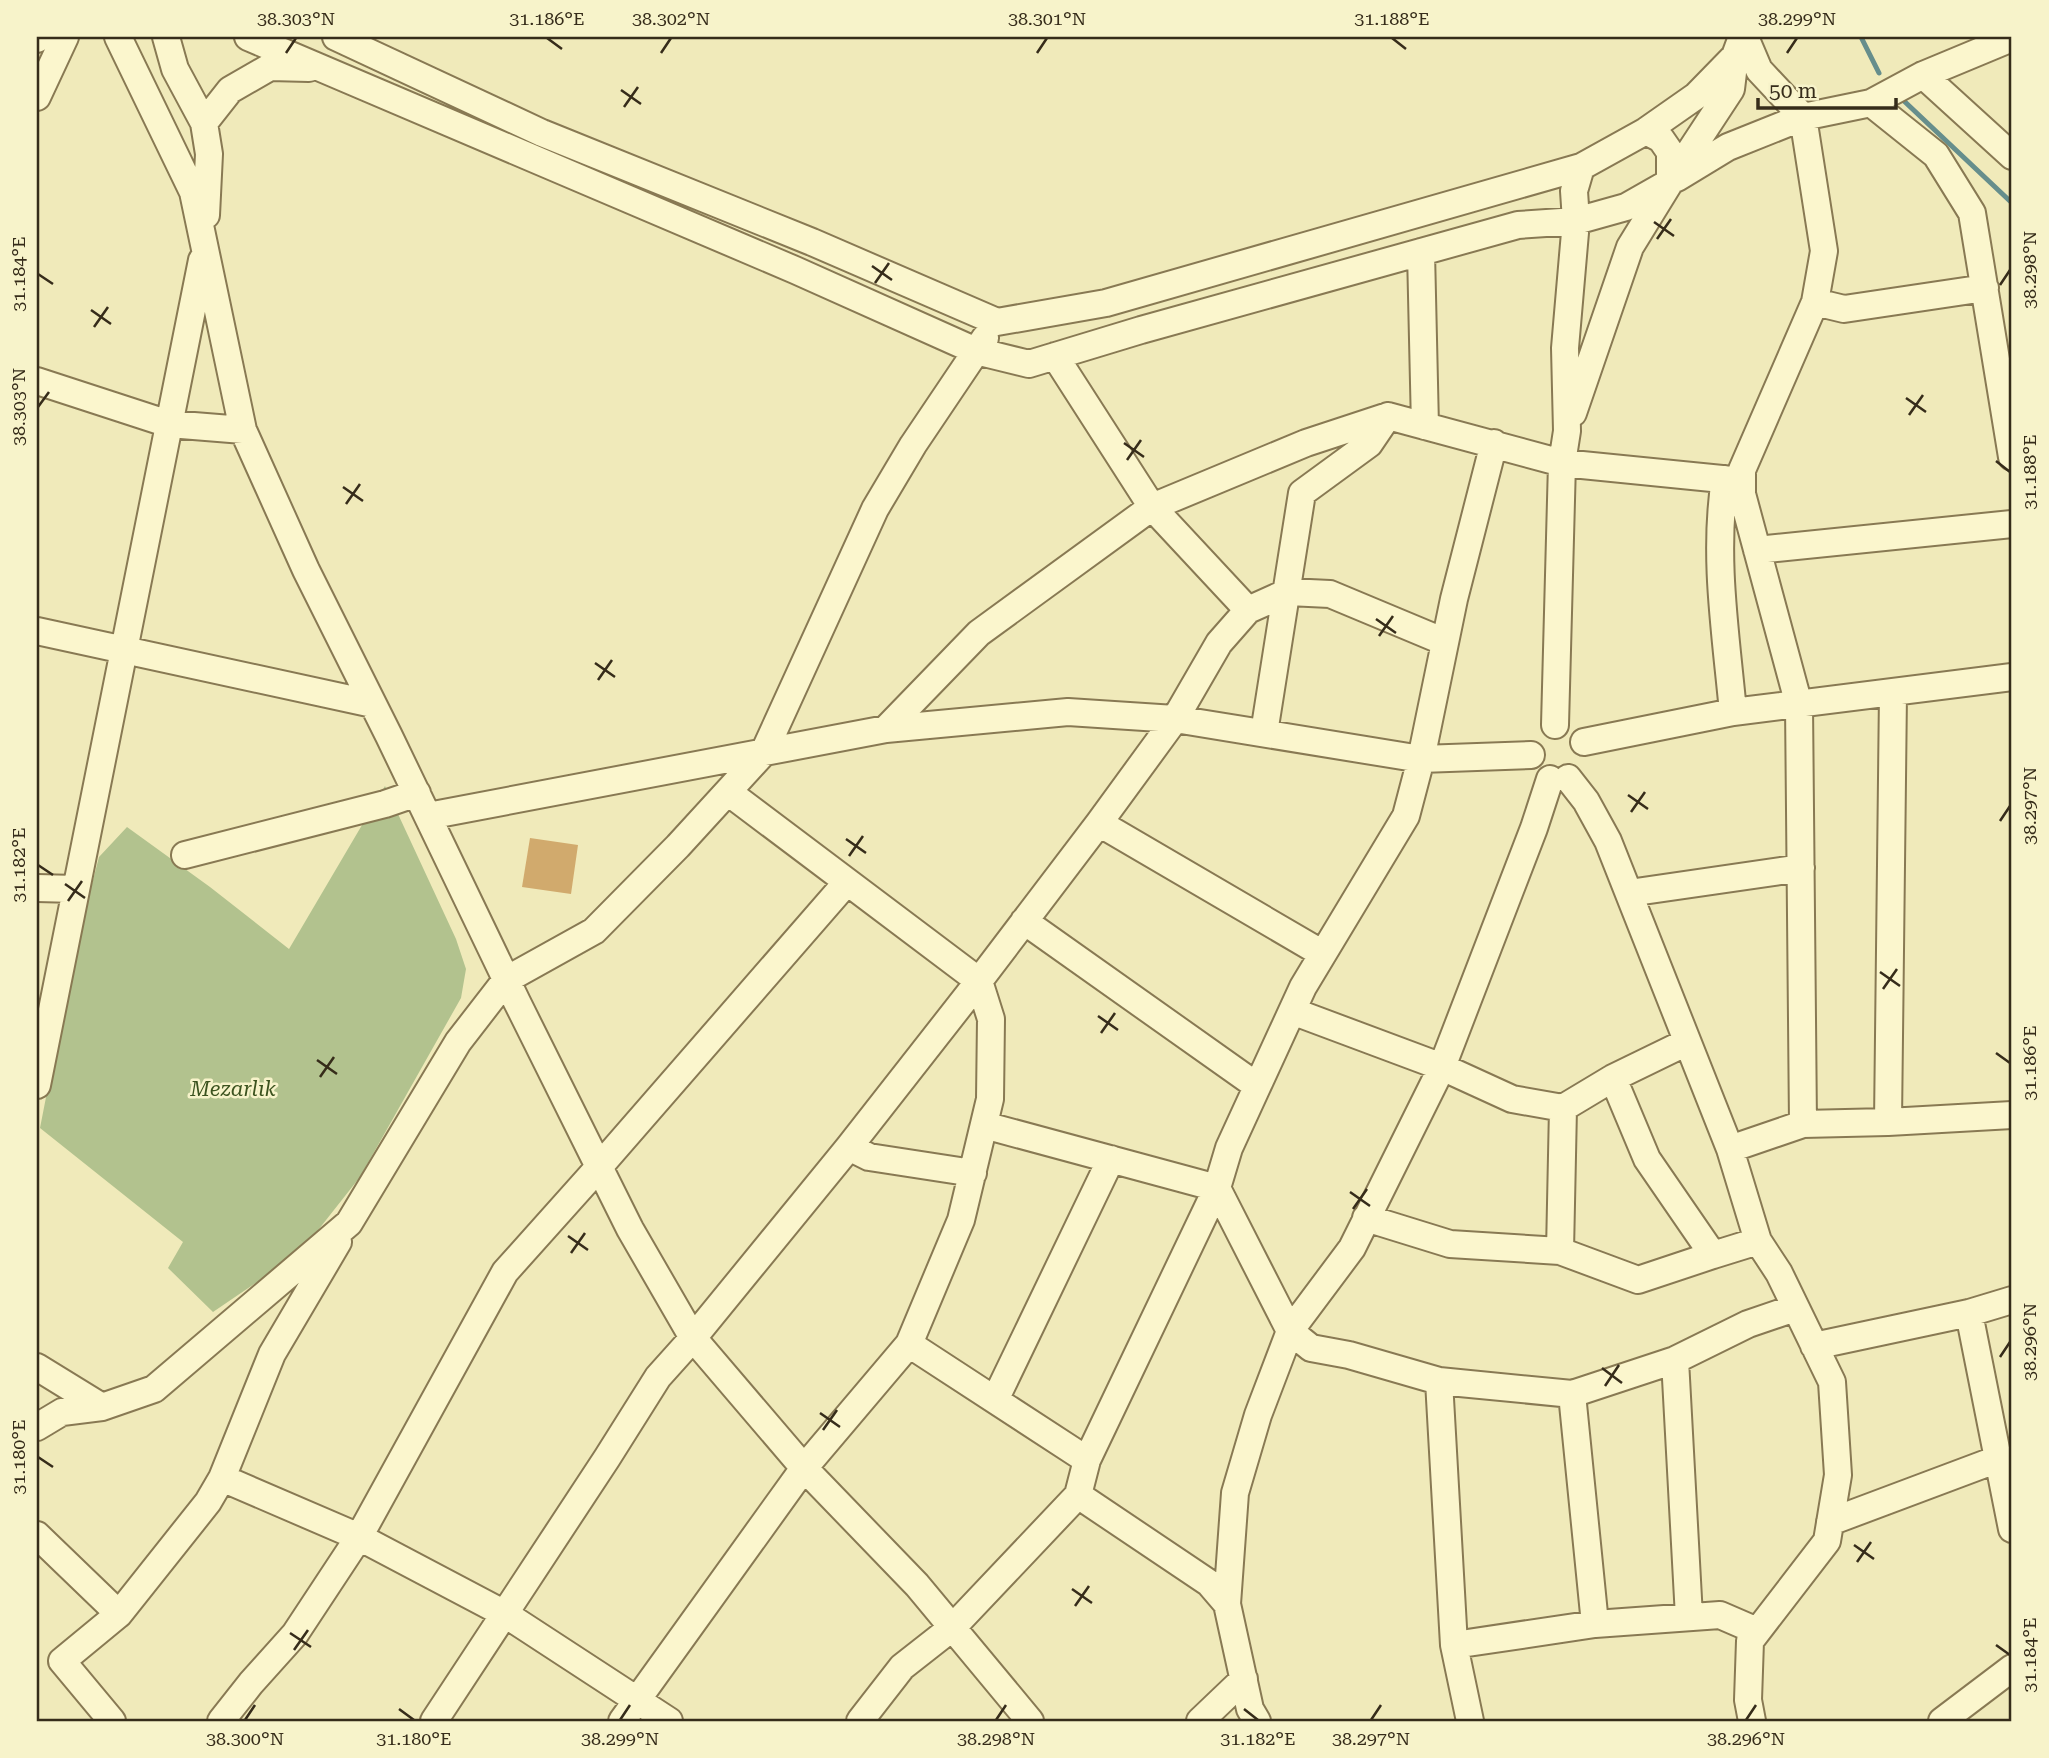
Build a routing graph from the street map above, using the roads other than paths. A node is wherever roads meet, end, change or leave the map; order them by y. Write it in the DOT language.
graph roads {
  1 [pos="65,37"];
  2 [pos="118,37"];
  3 [pos="166,37"];
  4 [pos="248,37"];
  5 [pos="336,37"];
  6 [pos="2012,38"];
  7 [pos="1741,43"];
  8 [pos="323,69"];
  9 [pos="1923,75"];
  10 [pos="37,97"];
  11 [pos="1871,103"];
  12 [pos="1803,117"];
  13 [pos="204,123"];
  14 [pos="1646,131"];
  15 [pos="2012,156"];
  16 [pos="1581,167"];
  17 [pos="1670,182"];
  18 [pos="1576,221"];
  19 [pos="205,247"];
  20 [pos="1421,252"];
  21 [pos="1985,288"];
  22 [pos="1815,302"];
  23 [pos="997,322"];
  24 [pos="976,351"];
  25 [pos="1055,356"];
  26 [pos="37,381"];
  27 [pos="1388,416"];
  28 [pos="169,424"];
  29 [pos="1425,426"];
  30 [pos="243,430"];
  31 [pos="1567,431"];
  32 [pos="1494,443"];
  33 [pos="2012,457"];
  34 [pos="1562,463"];
  35 [pos="1734,480"];
  36 [pos="1152,507"];
  37 [pos="2012,524"];
  38 [pos="1757,550"];
  39 [pos="1288,592"];
  40 [pos="1248,610"];
  41 [pos="37,631"];
  42 [pos="1445,642"];
  43 [pos="124,650"];
  44 [pos="2012,677"];
  45 [pos="1893,693"];
  46 [pos="373,704"];
  47 [pos="1799,705"];
  48 [pos="1733,712"];
  49 [pos="1175,719"];
  50 [pos="1555,725"];
  51 [pos="886,729"];
  52 [pos="1264,733"];
  53 [pos="1584,742"];
  54 [pos="764,752"];
  55 [pos="1531,755"];
  56 [pos="1421,759"];
  57 [pos="1559,779"];
  58 [pos="728,792"];
  59 [pos="422,804"];
  60 [pos="1099,823"];
  61 [pos="185,855"];
  62 [pos="1801,868"];
  63 [pos="847,882"];
  64 [pos="37,888"];
  65 [pos="76,889"];
  66 [pos="1629,893"];
  67 [pos="1024,921"];
  68 [pos="1323,954"];
  69 [pos="506,980"];
  70 [pos="979,981"];
  71 [pos="1292,1011"];
  72 [pos="1687,1042"];
  73 [pos="1442,1067"];
  74 [pos="1613,1078"];
  75 [pos="37,1085"];
  76 [pos="1257,1086"];
  77 [pos="1563,1108"];
  78 [pos="2012,1115"];
  79 [pos="1888,1122"];
  80 [pos="1803,1124"];
  81 [pos="984,1125"];
  82 [pos="849,1147"];
  83 [pos="1730,1149"];
  84 [pos="1111,1159"];
  85 [pos="599,1167"];
  86 [pos="973,1173"];
  87 [pos="1217,1188"];
  88 [pos="1366,1218"];
  89 [pos="349,1223"];
  90 [pos="1758,1241"];
  91 [pos="1560,1251"];
  92 [pos="1713,1255"];
  93 [pos="2012,1300"];
  94 [pos="1795,1308"];
  95 [pos="1969,1313"];
  96 [pos="1290,1331"];
  97 [pos="692,1338"];
  98 [pos="909,1344"];
  99 [pos="1814,1346"];
  100 [pos="1675,1360"];
  101 [pos="37,1367"];
  102 [pos="1439,1381"];
  103 [pos="1572,1394"];
  104 [pos="995,1400"];
  105 [pos="102,1407"];
  106 [pos="37,1427"];
  107 [pos="1998,1459"];
  108 [pos="1087,1460"];
  109 [pos="804,1468"];
  110 [pos="222,1478"];
  111 [pos="1078,1495"];
  112 [pos="1830,1521"];
  113 [pos="2012,1529"];
  114 [pos="37,1535"];
  115 [pos="359,1537"];
  116 [pos="1227,1604"];
  117 [pos="119,1614"];
  118 [pos="505,1614"];
  119 [pos="1689,1617"];
  120 [pos="1595,1624"];
  121 [pos="953,1627"];
  122 [pos="1757,1631"];
  123 [pos="1454,1645"];
  124 [pos="2012,1668"];
  125 [pos="1244,1679"];
  126 [pos="628,1711"];
  127 [pos="1754,1714"];
  128 [pos="112,1721"];
  129 [pos="222,1721"];
  130 [pos="434,1721"];
  131 [pos="669,1721"];
  132 [pos="860,1721"];
  133 [pos="1030,1721"];
  134 [pos="1200,1721"];
  135 [pos="1258,1721"];
  136 [pos="1470,1721"];
  137 [pos="1942,1721"];
  1 -- 10 [label="street"];
  2 -- 19 [label="street"];
  3 -- 13 [label="street"];
  4 -- 8 [label="street"];
  5 -- 23 [label="street"];
  6 -- 9 [label="street"];
  7 -- 12 [label="street"];
  7 -- 14 [label="street"];
  7 -- 17 [label="street"];
  8 -- 13 [label="street"];
  8 -- 24 [label="street"];
  9 -- 11 [label="street"];
  9 -- 15 [label="street"];
  11 -- 12 [label="street"];
  11 -- 21 [label="street"];
  12 -- 17 [label="street"];
  12 -- 22 [label="street"];
  13 -- 19 [label="street"];
  14 -- 16 [label="street"];
  14 -- 17 [label="street"];
  16 -- 18 [label="street"];
  16 -- 23 [label="street"];
  17 -- 18 [label="street"];
  17 -- 31 [label="street"];
  18 -- 20 [label="street"];
  18 -- 31 [label="street"];
  19 -- 28 [label="street"];
  19 -- 30 [label="street"];
  20 -- 25 [label="street"];
  20 -- 29 [label="street"];
  21 -- 22 [label="street"];
  21 -- 33 [label="street"];
  22 -- 35 [label="street"];
  23 -- 24 [label="street"];
  24 -- 25 [label="street"];
  24 -- 54 [label="street"];
  25 -- 36 [label="street"];
  26 -- 28 [label="street"];
  27 -- 29 [label="street"];
  27 -- 36 [label="street"];
  27 -- 39 [label="street"];
  28 -- 30 [label="street"];
  28 -- 43 [label="street"];
  29 -- 32 [label="street"];
  30 -- 46 [label="street"];
  31 -- 34 [label="street"];
  32 -- 34 [label="street"];
  32 -- 42 [label="street"];
  34 -- 35 [label="street"];
  34 -- 50 [label="street"];
  35 -- 38 [label="street"];
  35 -- 48 [label="street"];
  36 -- 40 [label="street"];
  36 -- 51 [label="street"];
  37 -- 38 [label="street"];
  38 -- 47 [label="street"];
  39 -- 40 [label="street"];
  39 -- 42 [label="street"];
  39 -- 52 [label="street"];
  40 -- 49 [label="street"];
  41 -- 43 [label="street"];
  42 -- 56 [label="street"];
  43 -- 46 [label="street"];
  43 -- 65 [label="street"];
  44 -- 45 [label="street"];
  45 -- 47 [label="street"];
  45 -- 79 [label="street"];
  46 -- 59 [label="street"];
  47 -- 48 [label="street"];
  47 -- 62 [label="street"];
  48 -- 53 [label="street"];
  49 -- 51 [label="street"];
  49 -- 52 [label="street"];
  49 -- 60 [label="street"];
  50 -- 53 [label="street"];
  50 -- 55 [label="street"];
  51 -- 54 [label="street"];
  52 -- 56 [label="street"];
  53 -- 57 [label="street"];
  54 -- 58 [label="street"];
  54 -- 59 [label="street"];
  55 -- 56 [label="street"];
  55 -- 57 [label="street"];
  56 -- 68 [label="street"];
  57 -- 66 [label="street"];
  57 -- 73 [label="street"];
  58 -- 63 [label="street"];
  58 -- 69 [label="street"];
  59 -- 61 [label="street"];
  59 -- 69 [label="street"];
  60 -- 67 [label="street"];
  60 -- 68 [label="street"];
  62 -- 66 [label="street"];
  62 -- 80 [label="street"];
  63 -- 70 [label="street"];
  63 -- 85 [label="street"];
  64 -- 65 [label="street"];
  65 -- 75 [label="street"];
  66 -- 72 [label="street"];
  67 -- 70 [label="street"];
  67 -- 76 [label="street"];
  68 -- 71 [label="street"];
  69 -- 85 [label="street"];
  69 -- 89 [label="street"];
  70 -- 81 [label="street"];
  70 -- 82 [label="street"];
  71 -- 73 [label="street"];
  71 -- 76 [label="street"];
  72 -- 74 [label="street"];
  72 -- 83 [label="street"];
  73 -- 77 [label="street"];
  73 -- 88 [label="street"];
  74 -- 77 [label="street"];
  74 -- 92 [label="street"];
  76 -- 87 [label="street"];
  77 -- 91 [label="street"];
  78 -- 79 [label="street"];
  79 -- 80 [label="street"];
  80 -- 83 [label="street"];
  81 -- 84 [label="street"];
  81 -- 86 [label="street"];
  82 -- 86 [label="street"];
  82 -- 97 [label="street"];
  83 -- 90 [label="street"];
  84 -- 87 [label="street"];
  84 -- 104 [label="street"];
  85 -- 97 [label="street"];
  85 -- 115 [label="street"];
  86 -- 98 [label="street"];
  87 -- 96 [label="street"];
  87 -- 108 [label="street"];
  88 -- 91 [label="street"];
  88 -- 96 [label="street"];
  89 -- 105 [label="street"];
  89 -- 110 [label="street"];
  90 -- 92 [label="street"];
  90 -- 94 [label="street"];
  91 -- 92 [label="street"];
  93 -- 95 [label="street"];
  94 -- 99 [label="street"];
  94 -- 100 [label="street"];
  95 -- 99 [label="street"];
  95 -- 107 [label="street"];
  96 -- 102 [label="street"];
  96 -- 116 [label="street"];
  97 -- 109 [label="street"];
  97 -- 118 [label="street"];
  98 -- 104 [label="street"];
  98 -- 109 [label="street"];
  99 -- 112 [label="street"];
  100 -- 103 [label="street"];
  100 -- 119 [label="street"];
  101 -- 105 [label="street"];
  102 -- 103 [label="street"];
  102 -- 123 [label="street"];
  103 -- 120 [label="street"];
  104 -- 108 [label="street"];
  105 -- 106 [label="street"];
  107 -- 112 [label="street"];
  107 -- 113 [label="street"];
  108 -- 111 [label="street"];
  109 -- 121 [label="street"];
  109 -- 126 [label="street"];
  110 -- 115 [label="street"];
  110 -- 117 [label="street"];
  111 -- 116 [label="street"];
  111 -- 121 [label="street"];
  112 -- 122 [label="street"];
  114 -- 117 [label="street"];
  115 -- 118 [label="street"];
  115 -- 129 [label="street"];
  116 -- 125 [label="street"];
  117 -- 128 [label="street"];
  118 -- 126 [label="street"];
  118 -- 130 [label="street"];
  119 -- 120 [label="street"];
  119 -- 122 [label="street"];
  120 -- 123 [label="street"];
  121 -- 132 [label="street"];
  121 -- 133 [label="street"];
  122 -- 127 [label="street"];
  123 -- 136 [label="street"];
  124 -- 137 [label="street"];
  125 -- 134 [label="street"];
  125 -- 135 [label="street"];
  126 -- 131 [label="street"];
}
